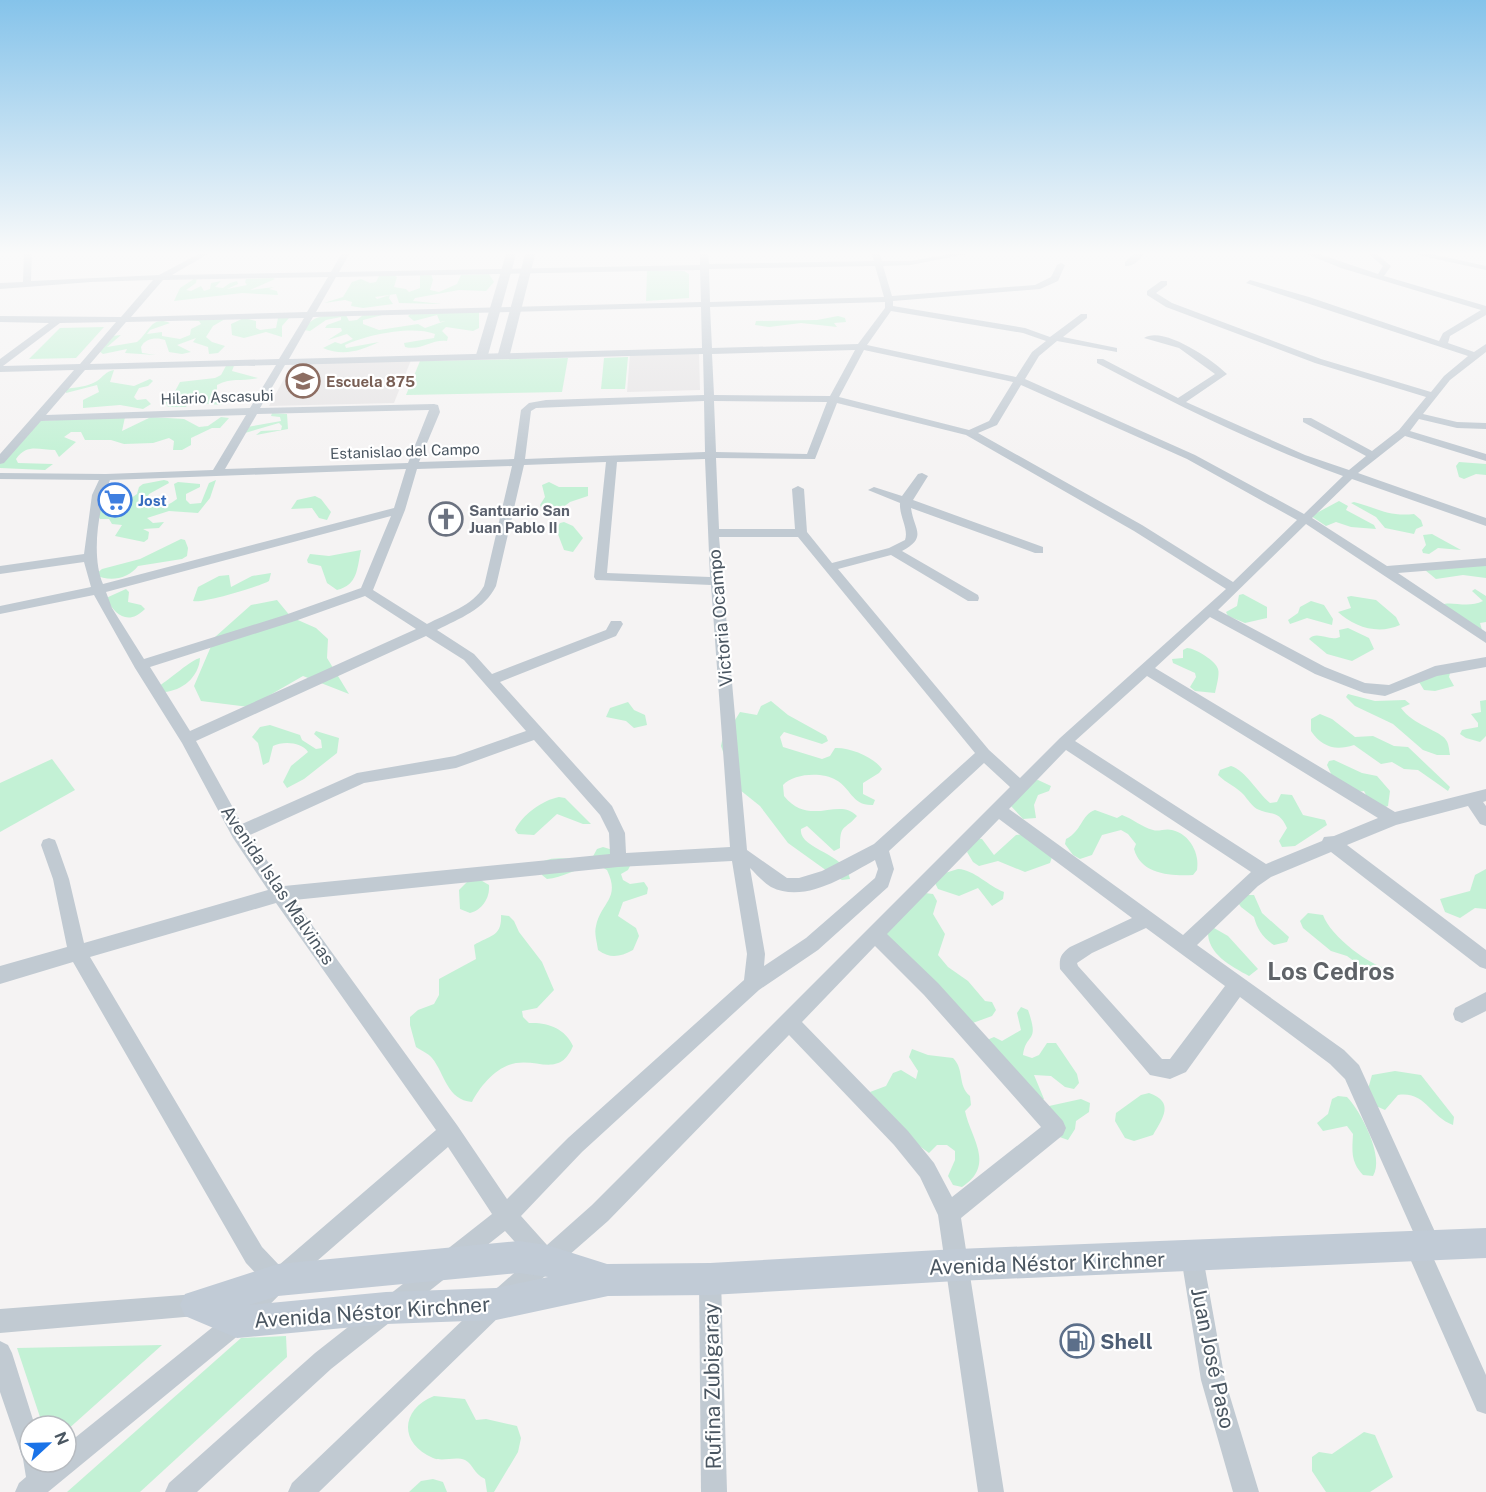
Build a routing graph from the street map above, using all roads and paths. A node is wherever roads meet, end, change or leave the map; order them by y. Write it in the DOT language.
graph roads {
  1 [pos="47,321"];
  2 [pos="58,321"];
  3 [pos="70,321"];
  4 [pos="121,321"];
  5 [pos="306,321"];
  6 [pos="492,321"];
  7 [pos="513,321"];
  8 [pos="707,321"];
  9 [pos="878,321"];
  10 [pos="975,321"];
  11 [pos="1078,321"];
  12 [pos="1211,321"];
  13 [pos="1369,321"];
  14 [pos="1469,321"];
  15 [pos="1149,338"];
  16 [pos="1053,339"];
  17 [pos="1442,346"];
  18 [pos="861,347"];
  19 [pos="1486,347"];
  20 [pos="707,350"];
  21 [pos="1114,350"];
  22 [pos="504,354"];
  23 [pos="482,355"];
  24 [pos="1473,356"];
  25 [pos="284,360"];
  26 [pos="1100,361"];
  27 [pos="0,364"];
  28 [pos="80,367"];
  29 [pos="0,369"];
  30 [pos="1021,381"];
  31 [pos="1434,396"];
  32 [pos="710,398"];
  33 [pos="833,399"];
  34 [pos="1178,402"];
  35 [pos="254,411"];
  36 [pos="1417,416"];
  37 [pos="36,418"];
  38 [pos="1307,420"];
  39 [pos="1486,426"];
  40 [pos="970,432"];
  41 [pos="1403,432"];
  42 [pos="712,455"];
  43 [pos="1373,456"];
  44 [pos="612,458"];
  45 [pos="1486,458"];
  46 [pos="0,461"];
  47 [pos="519,461"];
  48 [pos="412,467"];
  49 [pos="217,473"];
  50 [pos="1352,473"];
  51 [pos="0,476"];
  52 [pos="922,476"];
  53 [pos="106,477"];
  54 [pos="798,489"];
  55 [pos="874,490"];
  56 [pos="904,501"];
  57 [pos="399,510"];
  58 [pos="1306,519"];
  59 [pos="1486,522"];
  60 [pos="801,533"];
  61 [pos="713,534"];
  62 [pos="1039,550"];
  63 [pos="893,551"];
  64 [pos="90,557"];
  65 [pos="1486,562"];
  66 [pos="832,567"];
  67 [pos="0,570"];
  68 [pos="1387,570"];
  69 [pos="717,581"];
  70 [pos="1234,588"];
  71 [pos="97,590"];
  72 [pos="366,591"];
  73 [pos="973,598"];
  74 [pos="0,610"];
  75 [pos="1209,611"];
  76 [pos="616,624"];
  77 [pos="426,630"];
  78 [pos="1486,638"];
  79 [pos="1486,662"];
  80 [pos="140,665"];
  81 [pos="1145,668"];
  82 [pos="489,681"];
  83 [pos="538,733"];
  84 [pos="187,739"];
  85 [pos="1065,742"];
  86 [pos="984,754"];
  87 [pos="1020,787"];
  88 [pos="1479,796"];
  89 [pos="998,810"];
  90 [pos="1393,819"];
  91 [pos="1486,819"];
  92 [pos="240,833"];
  93 [pos="1330,842"];
  94 [pos="49,845"];
  95 [pos="880,849"];
  96 [pos="739,854"];
  97 [pos="618,860"];
  98 [pos="1265,872"];
  99 [pos="280,894"];
  100 [pos="1145,919"];
  101 [pos="876,935"];
  102 [pos="1184,946"];
  103 [pos="77,952"];
  104 [pos="1486,961"];
  105 [pos="0,975"];
  106 [pos="753,984"];
  107 [pos="1238,984"];
  108 [pos="1486,1001"];
  109 [pos="1462,1014"];
  110 [pos="788,1021"];
  111 [pos="450,1132"];
  112 [pos="950,1213"];
  113 [pos="506,1216"];
  114 [pos="1486,1243"];
  115 [pos="1423,1245"];
  116 [pos="1192,1257"];
  117 [pos="547,1261"];
  118 [pos="444,1264"];
  119 [pos="957,1265"];
  120 [pos="710,1279"];
  121 [pos="278,1280"];
  122 [pos="608,1280"];
  123 [pos="496,1304"];
  124 [pos="196,1305"];
  125 [pos="386,1308"];
  126 [pos="0,1321"];
  127 [pos="237,1322"];
  128 [pos="0,1353"];
  129 [pos="1486,1402"];
  130 [pos="19,1414"];
  131 [pos="78,1451"];
  132 [pos="178,1492"];
  133 [pos="301,1492"];
  134 [pos="714,1492"];
  135 [pos="991,1492"];
  136 [pos="1246,1492"];
  1 -- 2 [label="street"];
  2 -- 3 [label="street"];
  2 -- 27 [label="street"];
  4 -- 28 [label="street"];
  5 -- 25 [label="street"];
  6 -- 23 [label="street"];
  7 -- 22 [label="street"];
  8 -- 20 [label="street, Victoria Ocampo"];
  9 -- 18 [label="street"];
  10 -- 16 [label="street"];
  11 -- 16 [label="street"];
  12 -- 31 [label="street"];
  13 -- 17 [label="street"];
  14 -- 17 [label="street"];
  15 -- 34 [label="street"];
  16 -- 21 [label="street"];
  16 -- 30 [label="street"];
  17 -- 24 [label="street"];
  18 -- 20 [label="street"];
  18 -- 30 [label="street"];
  18 -- 33 [label="street"];
  19 -- 24 [label="street"];
  20 -- 22 [label="street"];
  20 -- 32 [label="street, Victoria Ocampo"];
  22 -- 23 [label="street"];
  23 -- 25 [label="street"];
  24 -- 31 [label="street"];
  25 -- 28 [label="street"];
  25 -- 35 [label="street"];
  26 -- 34 [label="street"];
  28 -- 29 [label="street"];
  28 -- 37 [label="street"];
  30 -- 40 [label="street"];
  30 -- 58 [label="street"];
  31 -- 36 [label="street"];
  32 -- 33 [label="street"];
  32 -- 42 [label="street, Victoria Ocampo"];
  32 -- 47 [label="street"];
  33 -- 40 [label="street"];
  33 -- 42 [label="street, Estanislao del Campo"];
  34 -- 50 [label="street"];
  35 -- 37 [label="street, Hilario Ascasubi"];
  35 -- 48 [label="street, Hilario Ascasubi"];
  35 -- 49 [label="street"];
  36 -- 39 [label="street"];
  36 -- 41 [label="street"];
  37 -- 46 [label="street"];
  38 -- 43 [label="street"];
  40 -- 70 [label="street"];
  41 -- 43 [label="street"];
  41 -- 45 [label="street"];
  42 -- 44 [label="street, Estanislao del Campo"];
  42 -- 61 [label="street, Victoria Ocampo"];
  43 -- 50 [label="street"];
  44 -- 47 [label="street, Estanislao del Campo"];
  44 -- 69 [label="street"];
  47 -- 48 [label="street, Estanislao del Campo"];
  47 -- 77 [label="street"];
  48 -- 49 [label="street, Estanislao del Campo"];
  48 -- 57 [label="street"];
  49 -- 53 [label="street, Estanislao del Campo"];
  50 -- 58 [label="street"];
  50 -- 59 [label="street"];
  51 -- 53 [label="street, Estanislao del Campo"];
  52 -- 56 [label="street"];
  53 -- 64 [label="street, Avenida Islas Malvinas"];
  54 -- 60 [label="street"];
  55 -- 56 [label="street"];
  56 -- 62 [label="street"];
  56 -- 63 [label="street"];
  57 -- 71 [label="street"];
  57 -- 72 [label="street"];
  58 -- 68 [label="street"];
  58 -- 70 [label="street"];
  60 -- 61 [label="street"];
  60 -- 66 [label="street"];
  61 -- 69 [label="street, Victoria Ocampo"];
  63 -- 66 [label="street"];
  63 -- 73 [label="street"];
  64 -- 67 [label="street"];
  64 -- 71 [label="street, Avenida Islas Malvinas"];
  65 -- 68 [label="street"];
  66 -- 86 [label="street"];
  68 -- 78 [label="street"];
  69 -- 96 [label="street, Victoria Ocampo"];
  70 -- 75 [label="street"];
  71 -- 74 [label="street"];
  71 -- 80 [label="street, Avenida Islas Malvinas"];
  72 -- 77 [label="street"];
  72 -- 80 [label="street"];
  75 -- 79 [label="street"];
  75 -- 81 [label="street"];
  76 -- 82 [label="street"];
  77 -- 82 [label="street"];
  77 -- 84 [label="street"];
  80 -- 84 [label="street, Avenida Islas Malvinas"];
  81 -- 85 [label="street"];
  81 -- 90 [label="street"];
  82 -- 83 [label="street"];
  83 -- 92 [label="street"];
  83 -- 97 [label="street"];
  84 -- 92 [label="street, Avenida Islas Malvinas"];
  85 -- 87 [label="street"];
  85 -- 98 [label="street"];
  86 -- 87 [label="street"];
  86 -- 95 [label="street"];
  87 -- 89 [label="street"];
  88 -- 90 [label="street"];
  88 -- 91 [label="street"];
  89 -- 100 [label="street"];
  89 -- 101 [label="street"];
  90 -- 93 [label="street"];
  92 -- 99 [label="street, Avenida Islas Malvinas"];
  93 -- 98 [label="street"];
  93 -- 104 [label="street"];
  94 -- 103 [label="street"];
  95 -- 96 [label="street"];
  95 -- 106 [label="street"];
  96 -- 97 [label="street"];
  96 -- 106 [label="street, Victoria Ocampo"];
  97 -- 99 [label="street"];
  98 -- 102 [label="street"];
  99 -- 103 [label="street"];
  99 -- 111 [label="street, Avenida Islas Malvinas"];
  100 -- 102 [label="street"];
  100 -- 107 [label="street"];
  101 -- 110 [label="street"];
  101 -- 112 [label="street"];
  102 -- 107 [label="street"];
  103 -- 105 [label="street"];
  103 -- 121 [label="street"];
  106 -- 113 [label="street"];
  107 -- 115 [label="street"];
  108 -- 109 [label="street"];
  110 -- 112 [label="street"];
  110 -- 117 [label="street"];
  111 -- 113 [label="street, Avenida Islas Malvinas"];
  111 -- 121 [label="street"];
  112 -- 119 [label="street"];
  113 -- 117 [label="street, Avenida Islas Malvinas"];
  113 -- 118 [label="street"];
  114 -- 115 [label="main road, Avenida Néstor Kirchner"];
  115 -- 116 [label="main road, Avenida Néstor Kirchner"];
  115 -- 129 [label="street"];
  116 -- 119 [label="main road, Avenida Néstor Kirchner"];
  116 -- 136 [label="street, Juan José Paso"];
  117 -- 118 [label="main road, Avenida Néstor Kirchner"];
  117 -- 122 [label="main road, Avenida Néstor Kirchner"];
  117 -- 123 [label="street"];
  118 -- 121 [label="main road, Avenida Néstor Kirchner"];
  118 -- 125 [label="street"];
  119 -- 120 [label="main road, Avenida Néstor Kirchner"];
  119 -- 135 [label="street"];
  120 -- 122 [label="main road, Avenida Néstor Kirchner"];
  120 -- 134 [label="street, Rufina Zubigaray"];
  121 -- 124 [label="main road, Avenida Néstor Kirchner"];
  121 -- 127 [label="street"];
  122 -- 123 [label="main road, Avenida Néstor Kirchner"];
  123 -- 125 [label="main road, Avenida Néstor Kirchner"];
  123 -- 133 [label="street"];
  124 -- 126 [label="street"];
  124 -- 127 [label="main road, Avenida Néstor Kirchner"];
  125 -- 127 [label="main road, Avenida Néstor Kirchner"];
  125 -- 132 [label="street"];
  127 -- 131 [label="street"];
  128 -- 130 [label="street"];
}
